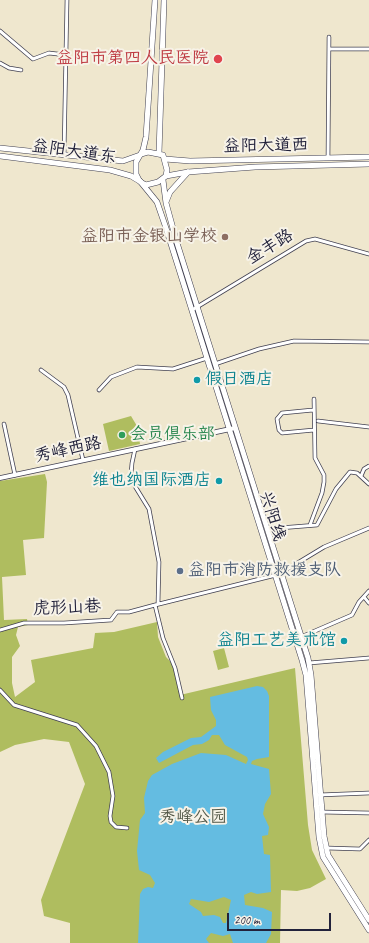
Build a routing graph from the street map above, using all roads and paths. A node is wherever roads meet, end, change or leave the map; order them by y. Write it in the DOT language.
graph roads {
  1 [pos="67,0"];
  2 [pos="155,0"];
  3 [pos="164,0"];
  4 [pos="0,31"];
  5 [pos="329,37"];
  6 [pos="329,49"];
  7 [pos="369,49"];
  8 [pos="66,55"];
  9 [pos="0,63"];
  10 [pos="21,70"];
  11 [pos="150,84"];
  12 [pos="161,84"];
  13 [pos="149,94"];
  14 [pos="160,95"];
  15 [pos="0,148"];
  16 [pos="159,153"];
  17 [pos="64,155"];
  18 [pos="140,155"];
  19 [pos="0,156"];
  20 [pos="369,157"];
  21 [pos="328,158"];
  22 [pos="97,159"];
  23 [pos="165,159"];
  24 [pos="369,164"];
  25 [pos="96,168"];
  26 [pos="188,172"];
  27 [pos="164,178"];
  28 [pos="142,183"];
  29 [pos="166,203"];
  30 [pos="369,254"];
  31 [pos="194,308"];
  32 [pos="369,342"];
  33 [pos="207,358"];
  34 [pos="215,364"];
  35 [pos="41,370"];
  36 [pos="99,390"];
  37 [pos="314,399"];
  38 [pos="313,410"];
  39 [pos="318,420"];
  40 [pos="4,424"];
  41 [pos="369,427"];
  42 [pos="232,428"];
  43 [pos="314,430"];
  44 [pos="136,449"];
  45 [pos="83,460"];
  46 [pos="369,466"];
  47 [pos="15,475"];
  48 [pos="362,476"];
  49 [pos="0,478"];
  50 [pos="369,484"];
  51 [pos="310,525"];
  52 [pos="369,528"];
  53 [pos="267,529"];
  54 [pos="278,574"];
  55 [pos="369,591"];
  56 [pos="364,597"];
  57 [pos="369,603"];
  58 [pos="156,605"];
  59 [pos="0,630"];
  60 [pos="298,639"];
  61 [pos="369,658"];
  62 [pos="306,664"];
  63 [pos="0,690"];
  64 [pos="182,698"];
  65 [pos="369,793"];
  66 [pos="318,795"];
  67 [pos="320,812"];
  68 [pos="369,813"];
  69 [pos="127,828"];
  70 [pos="369,840"];
  71 [pos="327,848"];
  72 [pos="369,920"];
  73 [pos="369,930"];
  1 -- 8 [label="street"];
  2 -- 11 [label="main road"];
  3 -- 12 [label="main road"];
  4 -- 8 [label="street"];
  5 -- 6 [label="street"];
  6 -- 7 [label="street"];
  6 -- 21 [label="street"];
  8 -- 17 [label="street"];
  9 -- 10 [label="street"];
  11 -- 12 [label="main road"];
  11 -- 13 [label="main road"];
  12 -- 14 [label="main road"];
  13 -- 14 [label="main road"];
  13 -- 18 [label="main road"];
  14 -- 16 [label="main road"];
  15 -- 17 [label="main road"];
  16 -- 18 [label="main road"];
  16 -- 23 [label="main road"];
  17 -- 22 [label="main road"];
  18 -- 22 [label="main road"];
  18 -- 28 [label="main road"];
  19 -- 25 [label="main road, 益阳大道东"];
  20 -- 21 [label="main road, 益阳大道西"];
  21 -- 23 [label="main road, 益阳大道西"];
  22 -- 25 [label="main road"];
  23 -- 27 [label="main road"];
  24 -- 26 [label="main road, 益阳大道西"];
  25 -- 28 [label="main road, 益阳大道东"];
  26 -- 27 [label="main road, 益阳大道西"];
  26 -- 29 [label="main road"];
  27 -- 28 [label="main road"];
  27 -- 29 [label="main road, 兴阳线"];
  28 -- 31 [label="main road, 兴阳线"];
  29 -- 31 [label="main road, 兴阳线"];
  30 -- 31 [label="street, 金丰路"];
  31 -- 33 [label="main road, 兴阳线"];
  31 -- 34 [label="main road, 兴阳线"];
  32 -- 34 [label="street"];
  33 -- 36 [label="street"];
  33 -- 42 [label="main road, 兴阳线"];
  34 -- 42 [label="main road, 兴阳线"];
  35 -- 45 [label="street"];
  37 -- 38 [label="street"];
  38 -- 43 [label="street"];
  38 -- 43 [label="street"];
  39 -- 41 [label="street"];
  40 -- 47 [label="street"];
  42 -- 44 [label="street, 秀峰西路"];
  42 -- 53 [label="main road, 兴阳线"];
  42 -- 54 [label="main road, 兴阳线"];
  43 -- 51 [label="street"];
  44 -- 45 [label="street, 秀峰西路"];
  44 -- 58 [label="street"];
  45 -- 47 [label="street, 秀峰西路"];
  46 -- 48 [label="street"];
  47 -- 49 [label="street, 秀峰西路"];
  48 -- 50 [label="street"];
  48 -- 51 [label="street"];
  51 -- 53 [label="street"];
  52 -- 54 [label="street"];
  53 -- 54 [label="main road, 兴阳线"];
  54 -- 58 [label="street"];
  54 -- 60 [label="main road, 兴阳线"];
  55 -- 56 [label="street"];
  56 -- 57 [label="street"];
  56 -- 60 [label="street"];
  58 -- 59 [label="street, 虎形山巷"];
  58 -- 64 [label="street"];
  60 -- 62 [label="main road, 兴阳线"];
  61 -- 62 [label="street"];
  62 -- 66 [label="main road, 兴阳线"];
  63 -- 69 [label="street"];
  65 -- 66 [label="street"];
  66 -- 67 [label="main road, 兴阳线"];
  67 -- 68 [label="street"];
  67 -- 71 [label="main road, 兴阳线"];
  67 -- 73 [label="main road, 兴阳线"];
  70 -- 71 [label="street"];
  71 -- 72 [label="main road, 兴阳线"];
}
